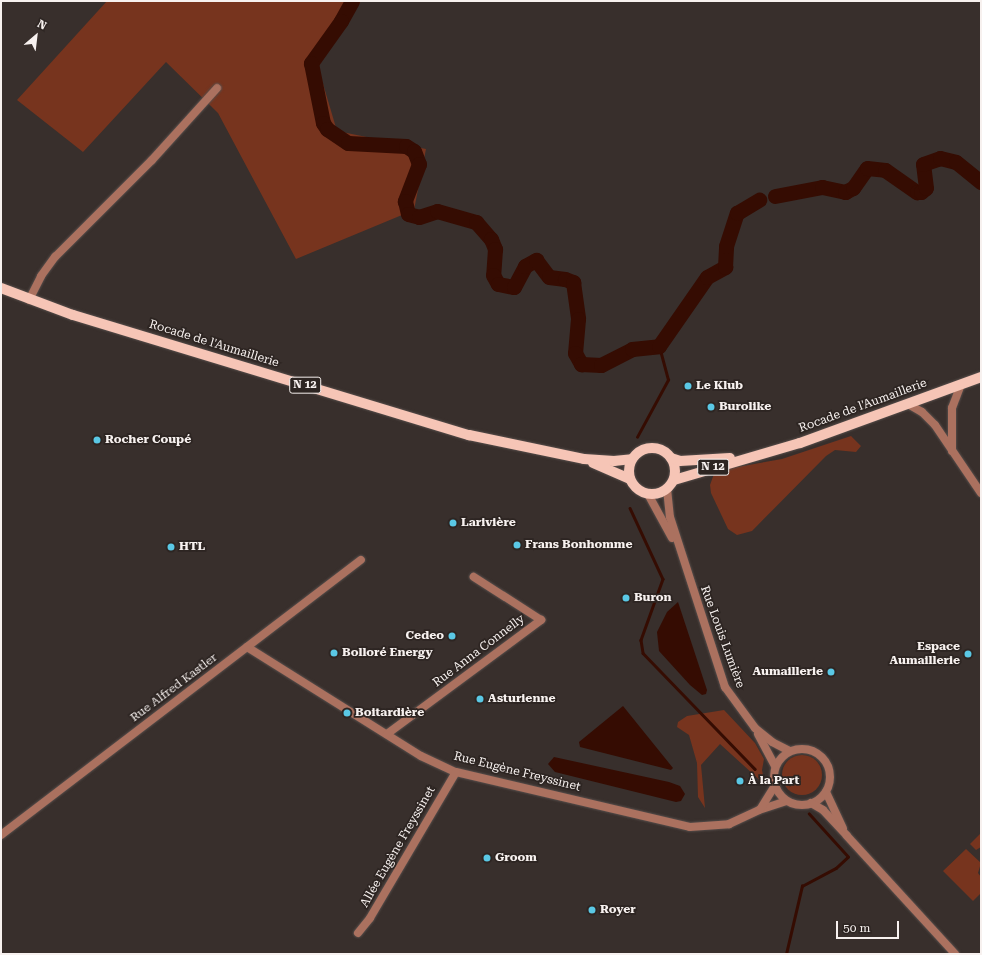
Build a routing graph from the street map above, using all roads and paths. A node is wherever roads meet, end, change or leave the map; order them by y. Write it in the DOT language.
graph roads {
  1 [pos="217,88"];
  2 [pos="1,288"];
  3 [pos="29,300"];
  4 [pos="981,377"];
  5 [pos="961,385"];
  6 [pos="908,404"];
  7 [pos="952,452"];
  8 [pos="752,455"];
  9 [pos="671,458"];
  10 [pos="632,459"];
  11 [pos="584,460"];
  12 [pos="630,479"];
  13 [pos="674,480"];
  14 [pos="667,489"];
  15 [pos="981,493"];
  16 [pos="648,494"];
  17 [pos="679,548"];
  18 [pos="361,560"];
  19 [pos="474,577"];
  20 [pos="247,647"];
  21 [pos="755,728"];
  22 [pos="387,734"];
  23 [pos="790,751"];
  24 [pos="775,766"];
  25 [pos="456,772"];
  26 [pos="775,786"];
  27 [pos="826,792"];
  28 [pos="788,801"];
  29 [pos="812,804"];
  30 [pos="759,810"];
  31 [pos="1,835"];
  32 [pos="847,836"];
  33 [pos="358,933"];
  34 [pos="954,954"];
  1 -- 3 [label="street"];
  2 -- 3 [label="main road, Rocade de l'Aumaillerie / N 12"];
  3 -- 11 [label="main road, Rocade de l'Aumaillerie / N 12"];
  4 -- 5 [label="main road, Rocade de l'Aumaillerie / N 12"];
  5 -- 6 [label="main road, Rocade de l'Aumaillerie / N 12"];
  5 -- 7 [label="street"];
  6 -- 7 [label="street"];
  6 -- 8 [label="main road, Rocade de l'Aumaillerie / N 12"];
  7 -- 15 [label="street"];
  8 -- 9 [label="main road, Rocade de l'Aumaillerie / N 12"];
  8 -- 13 [label="main road, Rocade de l'Aumaillerie / N 12"];
  9 -- 10 [label="main road"];
  9 -- 13 [label="main road"];
  10 -- 11 [label="main road, Rocade de l'Aumaillerie / N 12"];
  10 -- 12 [label="main road"];
  11 -- 12 [label="main road, Rocade de l'Aumaillerie / N 12"];
  12 -- 16 [label="main road"];
  13 -- 14 [label="main road"];
  14 -- 16 [label="main road"];
  14 -- 17 [label="street, Rue Louis Lumière"];
  16 -- 17 [label="street, Rue Louis Lumière"];
  17 -- 21 [label="street, Rue Louis Lumière"];
  18 -- 20 [label="street, Rue Alfred Kastler"];
  19 -- 22 [label="street, Rue Anna Connelly"];
  20 -- 22 [label="street, Rue Eugène Freyssinet"];
  20 -- 31 [label="street, Rue Alfred Kastler"];
  21 -- 23 [label="street, Rue Louis Lumière"];
  21 -- 24 [label="street, Rue Louis Lumière"];
  22 -- 25 [label="street, Rue Eugène Freyssinet"];
  23 -- 24 [label="street"];
  23 -- 27 [label="street"];
  24 -- 26 [label="street"];
  25 -- 30 [label="street, Rue Eugène Freyssinet"];
  25 -- 33 [label="street, Allée Eugène Freyssinet"];
  26 -- 28 [label="street"];
  26 -- 30 [label="street"];
  27 -- 29 [label="street"];
  27 -- 32 [label="street"];
  28 -- 29 [label="street"];
  28 -- 30 [label="street, Rue Eugène Freyssinet"];
  29 -- 32 [label="street"];
  32 -- 34 [label="street"];
}
